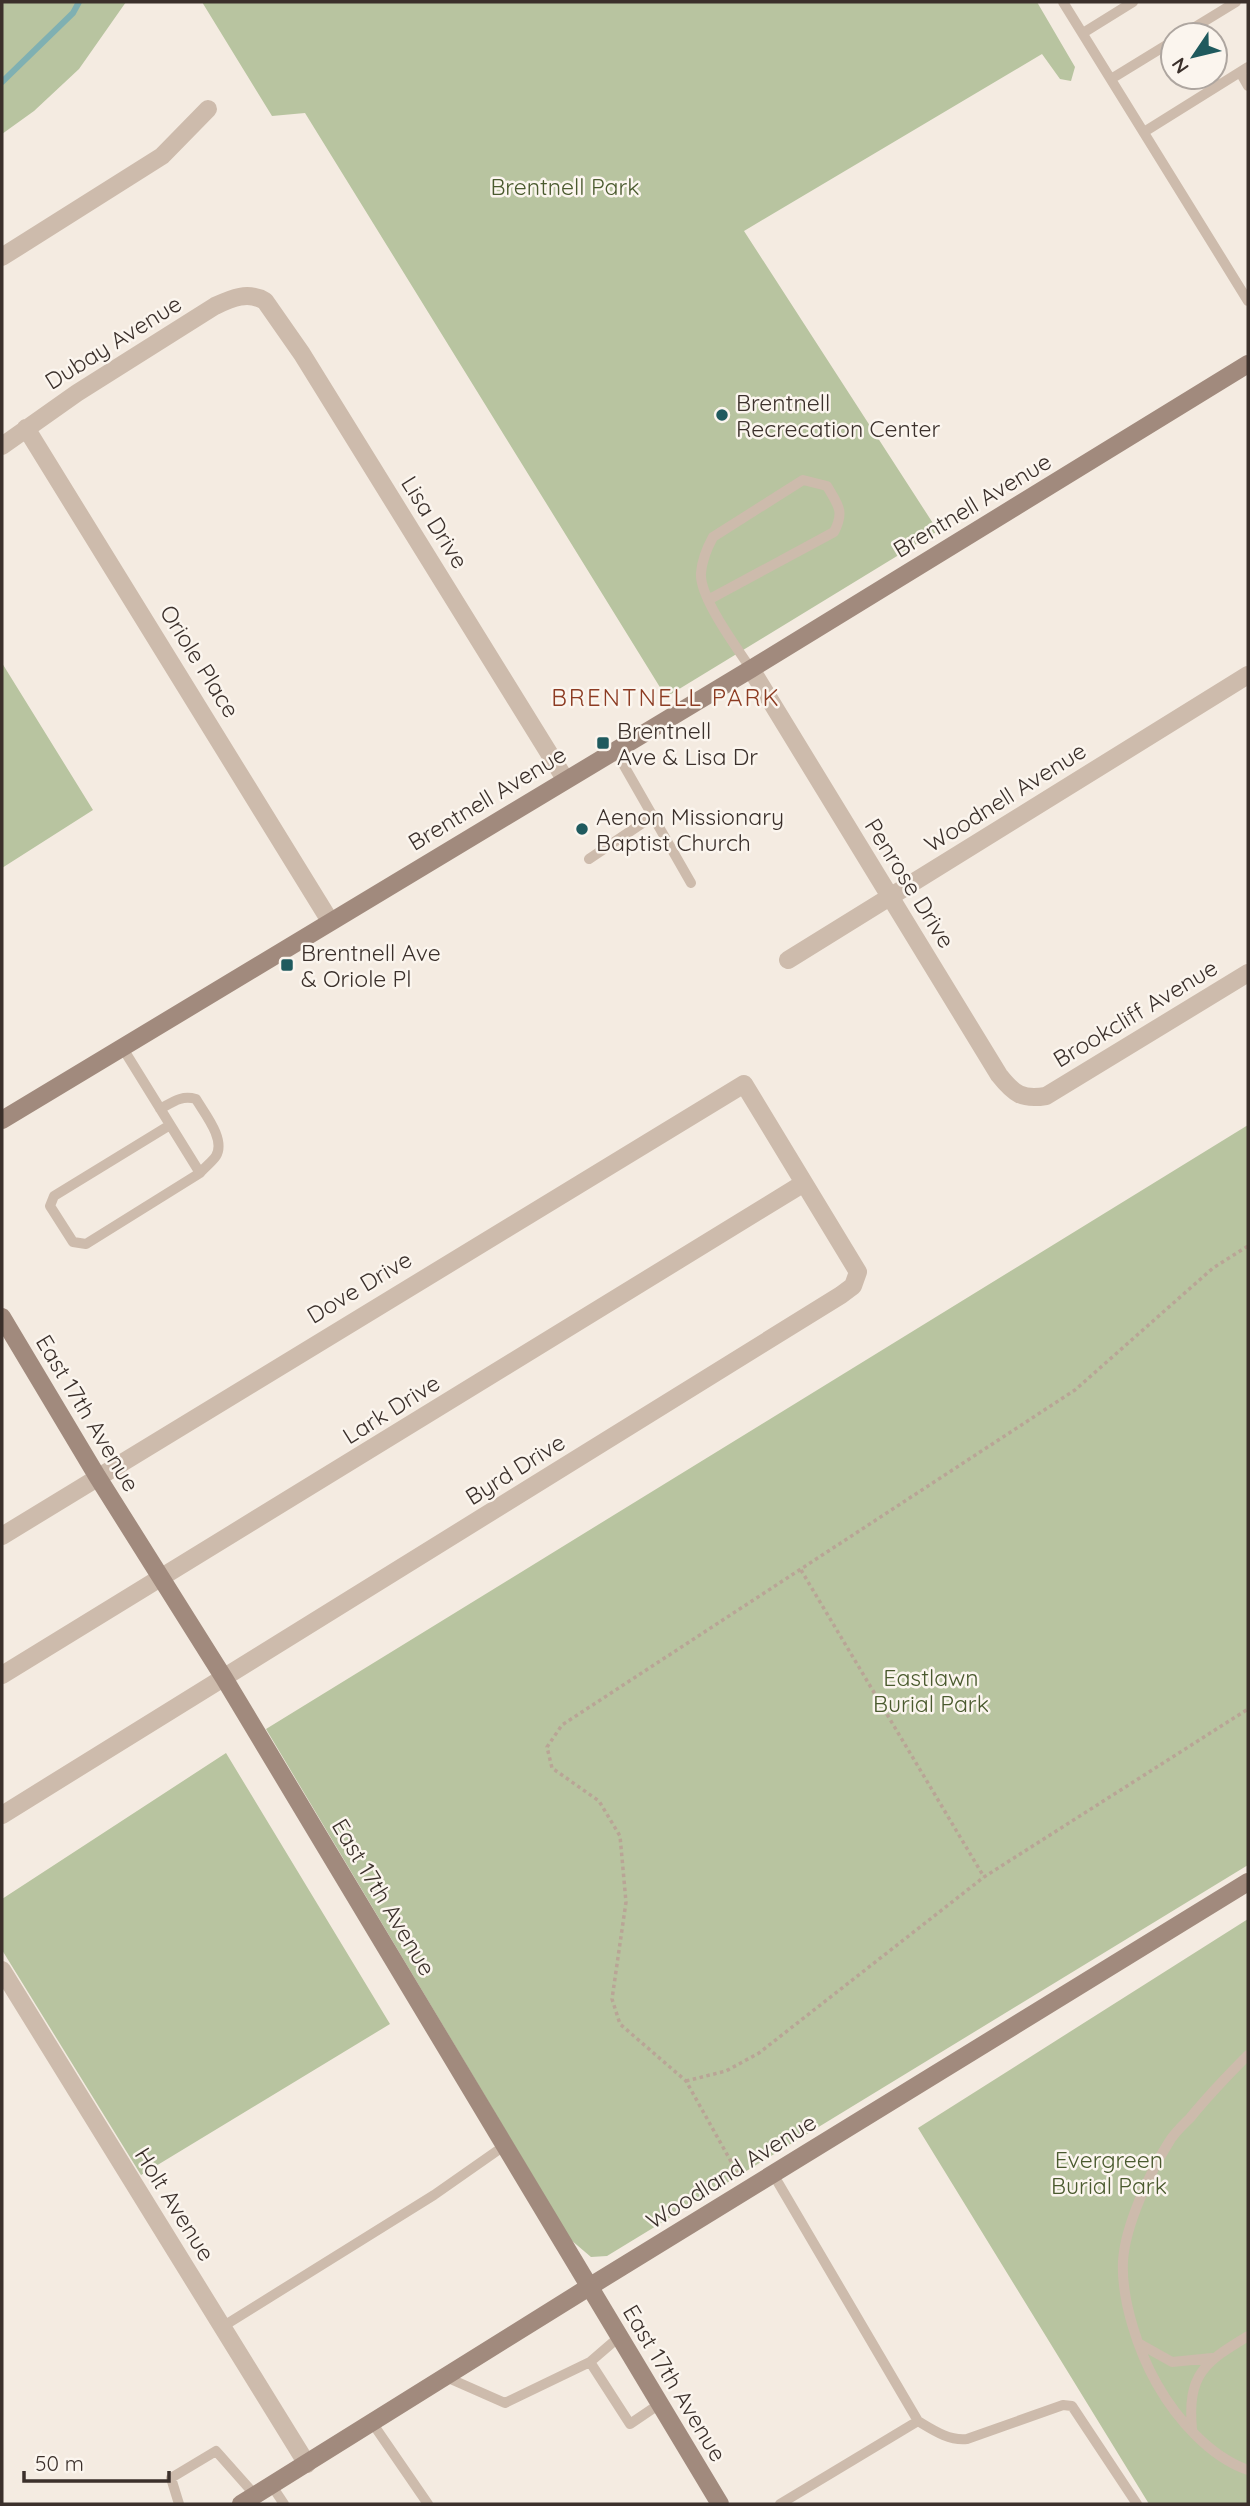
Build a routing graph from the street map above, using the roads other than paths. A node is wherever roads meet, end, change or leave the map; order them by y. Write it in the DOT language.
graph roads {
  1 [pos="1063,2"];
  2 [pos="1133,2"];
  3 [pos="1236,2"];
  4 [pos="1205,21"];
  5 [pos="1083,33"];
  6 [pos="1159,50"];
  7 [pos="1244,70"];
  8 [pos="1111,79"];
  9 [pos="1248,86"];
  10 [pos="208,109"];
  11 [pos="1144,132"];
  12 [pos="2,257"];
  13 [pos="257,296"];
  14 [pos="1248,301"];
  15 [pos="1248,364"];
  16 [pos="26,428"];
  17 [pos="2,446"];
  18 [pos="708,600"];
  19 [pos="751,669"];
  20 [pos="1248,675"];
  21 [pos="615,750"];
  22 [pos="565,779"];
  23 [pos="653,816"];
  24 [pos="589,859"];
  25 [pos="691,883"];
  26 [pos="891,897"];
  27 [pos="330,921"];
  28 [pos="788,960"];
  29 [pos="1248,973"];
  30 [pos="122,1047"];
  31 [pos="744,1084"];
  32 [pos="1046,1096"];
  33 [pos="160,1109"];
  34 [pos="2,1120"];
  35 [pos="170,1125"];
  36 [pos="200,1173"];
  37 [pos="804,1183"];
  38 [pos="2,1317"];
  39 [pos="96,1476"];
  40 [pos="2,1535"];
  41 [pos="163,1578"];
  42 [pos="2,1675"];
  43 [pos="224,1678"];
  44 [pos="2,1815"];
  45 [pos="1248,1882"];
  46 [pos="2,1970"];
  47 [pos="1248,2055"];
  48 [pos="505,2146"];
  49 [pos="773,2174"];
  50 [pos="589,2287"];
  51 [pos="222,2327"];
  52 [pos="1248,2336"];
  53 [pos="619,2337"];
  54 [pos="1140,2344"];
  55 [pos="1212,2358"];
  56 [pos="590,2362"];
  57 [pos="446,2377"];
  58 [pos="661,2403"];
  59 [pos="918,2421"];
  60 [pos="373,2424"];
  61 [pos="1192,2430"];
  62 [pos="307,2465"];
  63 [pos="1248,2470"];
  64 [pos="272,2486"];
  65 [pos="248,2500"];
  66 [pos="179,2504"];
  67 [pos="284,2504"];
  68 [pos="428,2504"];
  69 [pos="720,2504"];
  70 [pos="780,2504"];
  71 [pos="1137,2504"];
  1 -- 5 [label="lane"];
  2 -- 5 [label="lane"];
  3 -- 4 [label="lane"];
  5 -- 8 [label="lane"];
  6 -- 8 [label="lane"];
  7 -- 9 [label="lane"];
  7 -- 11 [label="lane"];
  8 -- 11 [label="lane"];
  10 -- 12 [label="street"];
  11 -- 14 [label="lane"];
  13 -- 16 [label="street, Dubay Avenue"];
  13 -- 22 [label="street, Lisa Drive"];
  15 -- 19 [label="street, Brentnell Avenue"];
  16 -- 17 [label="street, Dubay Avenue"];
  16 -- 27 [label="street, Oriole Place"];
  18 -- 18 [label="lane"];
  18 -- 19 [label="lane"];
  19 -- 21 [label="street, Brentnell Avenue"];
  19 -- 26 [label="street, Penrose Drive"];
  20 -- 26 [label="street, Woodnell Avenue"];
  21 -- 22 [label="street, Brentnell Avenue"];
  21 -- 23 [label="lane"];
  22 -- 27 [label="street, Brentnell Avenue"];
  23 -- 24 [label="lane"];
  23 -- 25 [label="lane"];
  26 -- 28 [label="street, Woodnell Avenue"];
  26 -- 32 [label="street, Penrose Drive"];
  27 -- 30 [label="street, Brentnell Avenue"];
  29 -- 32 [label="street, Brookcliff Avenue"];
  30 -- 33 [label="lane"];
  30 -- 34 [label="street, Brentnell Avenue"];
  31 -- 37 [label="street, Byrd Drive"];
  31 -- 39 [label="street, Dove Drive"];
  33 -- 35 [label="lane"];
  33 -- 36 [label="lane"];
  35 -- 36 [label="lane"];
  35 -- 36 [label="lane"];
  37 -- 41 [label="street, Lark Drive"];
  37 -- 43 [label="street, Byrd Drive"];
  38 -- 39 [label="street, East 17th Avenue"];
  39 -- 40 [label="street, Dove Drive"];
  39 -- 41 [label="street, East 17th Avenue"];
  41 -- 42 [label="street, Lark Drive"];
  41 -- 43 [label="street, East 17th Avenue"];
  43 -- 44 [label="street, Byrd Drive"];
  43 -- 48 [label="street, East 17th Avenue"];
  45 -- 49 [label="street, Woodland Avenue"];
  46 -- 51 [label="street, Holt Avenue"];
  47 -- 54 [label="lane"];
  48 -- 50 [label="street, East 17th Avenue"];
  48 -- 51 [label="lane"];
  49 -- 50 [label="street, Woodland Avenue"];
  49 -- 59 [label="lane"];
  50 -- 53 [label="street, East 17th Avenue"];
  50 -- 57 [label="street, Woodland Avenue"];
  51 -- 62 [label="street, Holt Avenue"];
  52 -- 55 [label="lane"];
  53 -- 56 [label="lane"];
  53 -- 58 [label="street, East 17th Avenue"];
  54 -- 55 [label="lane"];
  54 -- 61 [label="lane"];
  55 -- 61 [label="lane"];
  56 -- 57 [label="lane"];
  56 -- 58 [label="lane"];
  57 -- 60 [label="street, Woodland Avenue"];
  58 -- 69 [label="street, East 17th Avenue"];
  59 -- 70 [label="lane"];
  59 -- 71 [label="lane"];
  60 -- 62 [label="street, Woodland Avenue"];
  60 -- 68 [label="lane"];
  61 -- 63 [label="lane"];
  62 -- 64 [label="street, Woodland Avenue"];
  64 -- 65 [label="street, Woodland Avenue"];
  64 -- 67 [label="lane"];
  65 -- 66 [label="lane"];
}
